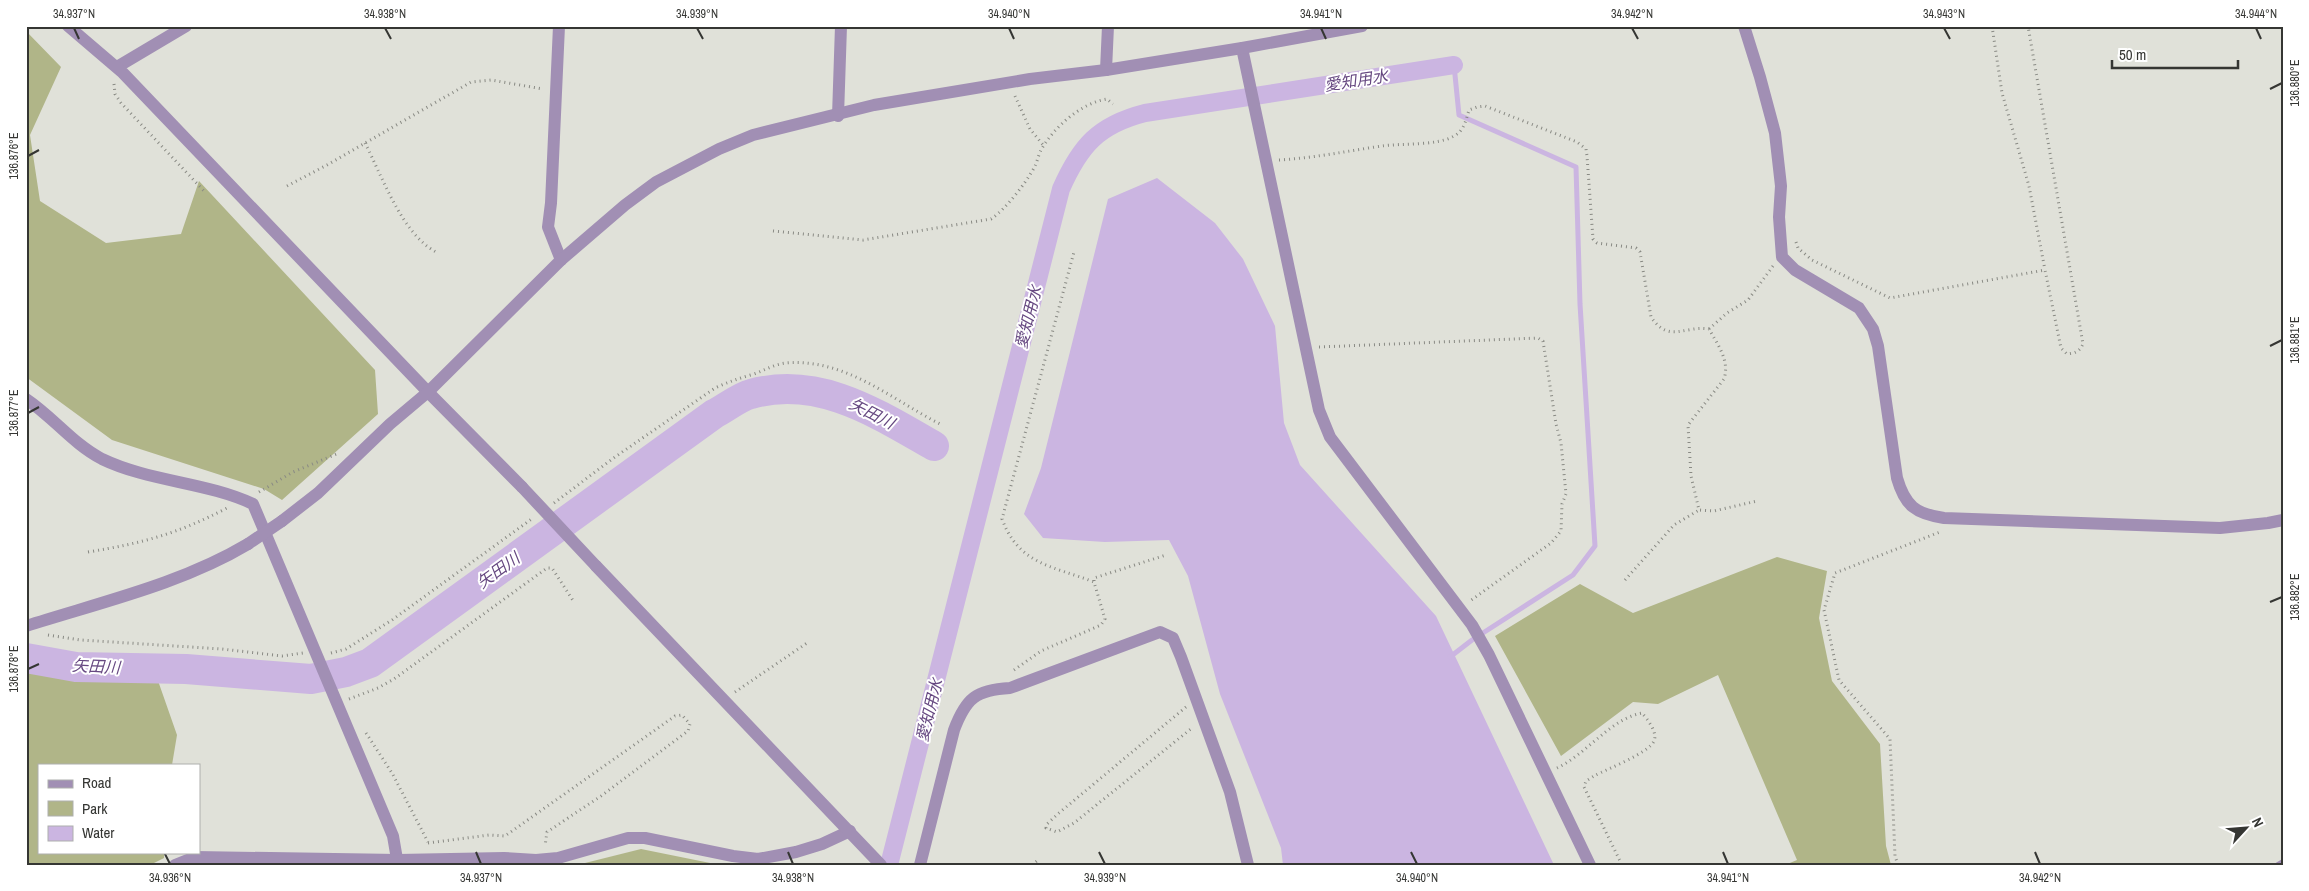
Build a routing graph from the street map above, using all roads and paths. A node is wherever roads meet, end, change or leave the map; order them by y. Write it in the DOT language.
graph roads {
  1 [pos="68,26"];
  2 [pos="186,26"];
  3 [pos="559,26"];
  4 [pos="841,26"];
  5 [pos="1108,26"];
  6 [pos="1362,26"];
  7 [pos="1744,26"];
  8 [pos="1992,26"];
  9 [pos="2028,26"];
  10 [pos="1242,48"];
  11 [pos="120,70"];
  12 [pos="1106,70"];
  13 [pos="1011,82"];
  14 [pos="556,91"];
  15 [pos="1113,104"];
  16 [pos="838,116"];
  17 [pos="365,143"];
  18 [pos="1044,146"];
  19 [pos="1266,162"];
  20 [pos="287,186"];
  21 [pos="204,191"];
  22 [pos="773,232"];
  23 [pos="1795,238"];
  24 [pos="436,252"];
  25 [pos="1074,252"];
  26 [pos="1782,257"];
  27 [pos="561,260"];
  28 [pos="2045,270"];
  29 [pos="1709,329"];
  30 [pos="1306,348"];
  31 [pos="428,392"];
  32 [pos="26,399"];
  33 [pos="940,424"];
  34 [pos="1757,501"];
  35 [pos="552,504"];
  36 [pos="1698,510"];
  37 [pos="536,516"];
  38 [pos="1944,518"];
  39 [pos="2283,520"];
  40 [pos="1166,555"];
  41 [pos="1625,580"];
  42 [pos="1094,582"];
  43 [pos="574,602"];
  44 [pos="1458,607"];
  45 [pos="26,626"];
  46 [pos="44,633"];
  47 [pos="807,643"];
  48 [pos="317,654"];
  49 [pos="990,689"];
  50 [pos="1196,698"];
  51 [pos="723,699"];
  52 [pos="350,707"];
  53 [pos="1203,718"];
  54 [pos="352,736"];
  55 [pos="1545,774"];
  56 [pos="850,831"];
  57 [pos="428,843"];
  58 [pos="425,858"];
  59 [pos="545,859"];
  60 [pos="1038,860"];
  61 [pos="398,862"];
  62 [pos="2283,862"];
  63 [pos="175,865"];
  64 [pos="881,865"];
  65 [pos="920,865"];
  66 [pos="1032,865"];
  67 [pos="1248,865"];
  68 [pos="1590,865"];
  69 [pos="1622,865"];
  70 [pos="1898,865"];
  71 [pos="2278,865"];
  1 -- 11 [label="street"];
  2 -- 11 [label="street"];
  3 -- 14 [label="street"];
  4 -- 16 [label="street"];
  5 -- 12 [label="street"];
  6 -- 10 [label="street"];
  7 -- 26 [label="street"];
  8 -- 28 [label="path"];
  9 -- 28 [label="path"];
  10 -- 12 [label="street"];
  10 -- 19 [label="street"];
  11 -- 21 [label="path"];
  11 -- 31 [label="street"];
  12 -- 13 [label="street"];
  13 -- 16 [label="street"];
  13 -- 18 [label="path"];
  14 -- 17 [label="path"];
  14 -- 27 [label="street"];
  15 -- 18 [label="path"];
  16 -- 27 [label="street"];
  17 -- 20 [label="path"];
  17 -- 24 [label="path"];
  18 -- 22 [label="path"];
  19 -- 29 [label="path"];
  19 -- 30 [label="street"];
  23 -- 28 [label="path"];
  25 -- 42 [label="path"];
  26 -- 29 [label="path"];
  26 -- 38 [label="street"];
  27 -- 31 [label="street"];
  29 -- 36 [label="path"];
  30 -- 44 [label="street"];
  30 -- 44 [label="path"];
  31 -- 45 [label="street, bridge"];
  31 -- 51 [label="street, bridge"];
  32 -- 48 [label="street"];
  33 -- 35 [label="path"];
  34 -- 36 [label="path"];
  36 -- 41 [label="path"];
  37 -- 48 [label="path"];
  38 -- 39 [label="street"];
  38 -- 70 [label="path"];
  40 -- 42 [label="path"];
  42 -- 49 [label="path"];
  43 -- 52 [label="path"];
  44 -- 55 [label="street"];
  46 -- 48 [label="path"];
  47 -- 51 [label="path"];
  48 -- 54 [label="street"];
  49 -- 50 [label="street"];
  49 -- 65 [label="street"];
  50 -- 53 [label="street"];
  50 -- 53 [label="path"];
  51 -- 56 [label="street"];
  53 -- 67 [label="street"];
  54 -- 57 [label="path"];
  54 -- 61 [label="street"];
  55 -- 68 [label="street"];
  55 -- 69 [label="path"];
  56 -- 59 [label="street"];
  56 -- 64 [label="street"];
  57 -- 58 [label="path"];
  57 -- 59 [label="path"];
  58 -- 59 [label="street"];
  58 -- 61 [label="street"];
  60 -- 66 [label="path"];
  61 -- 63 [label="street"];
  62 -- 71 [label="lane"];
}
